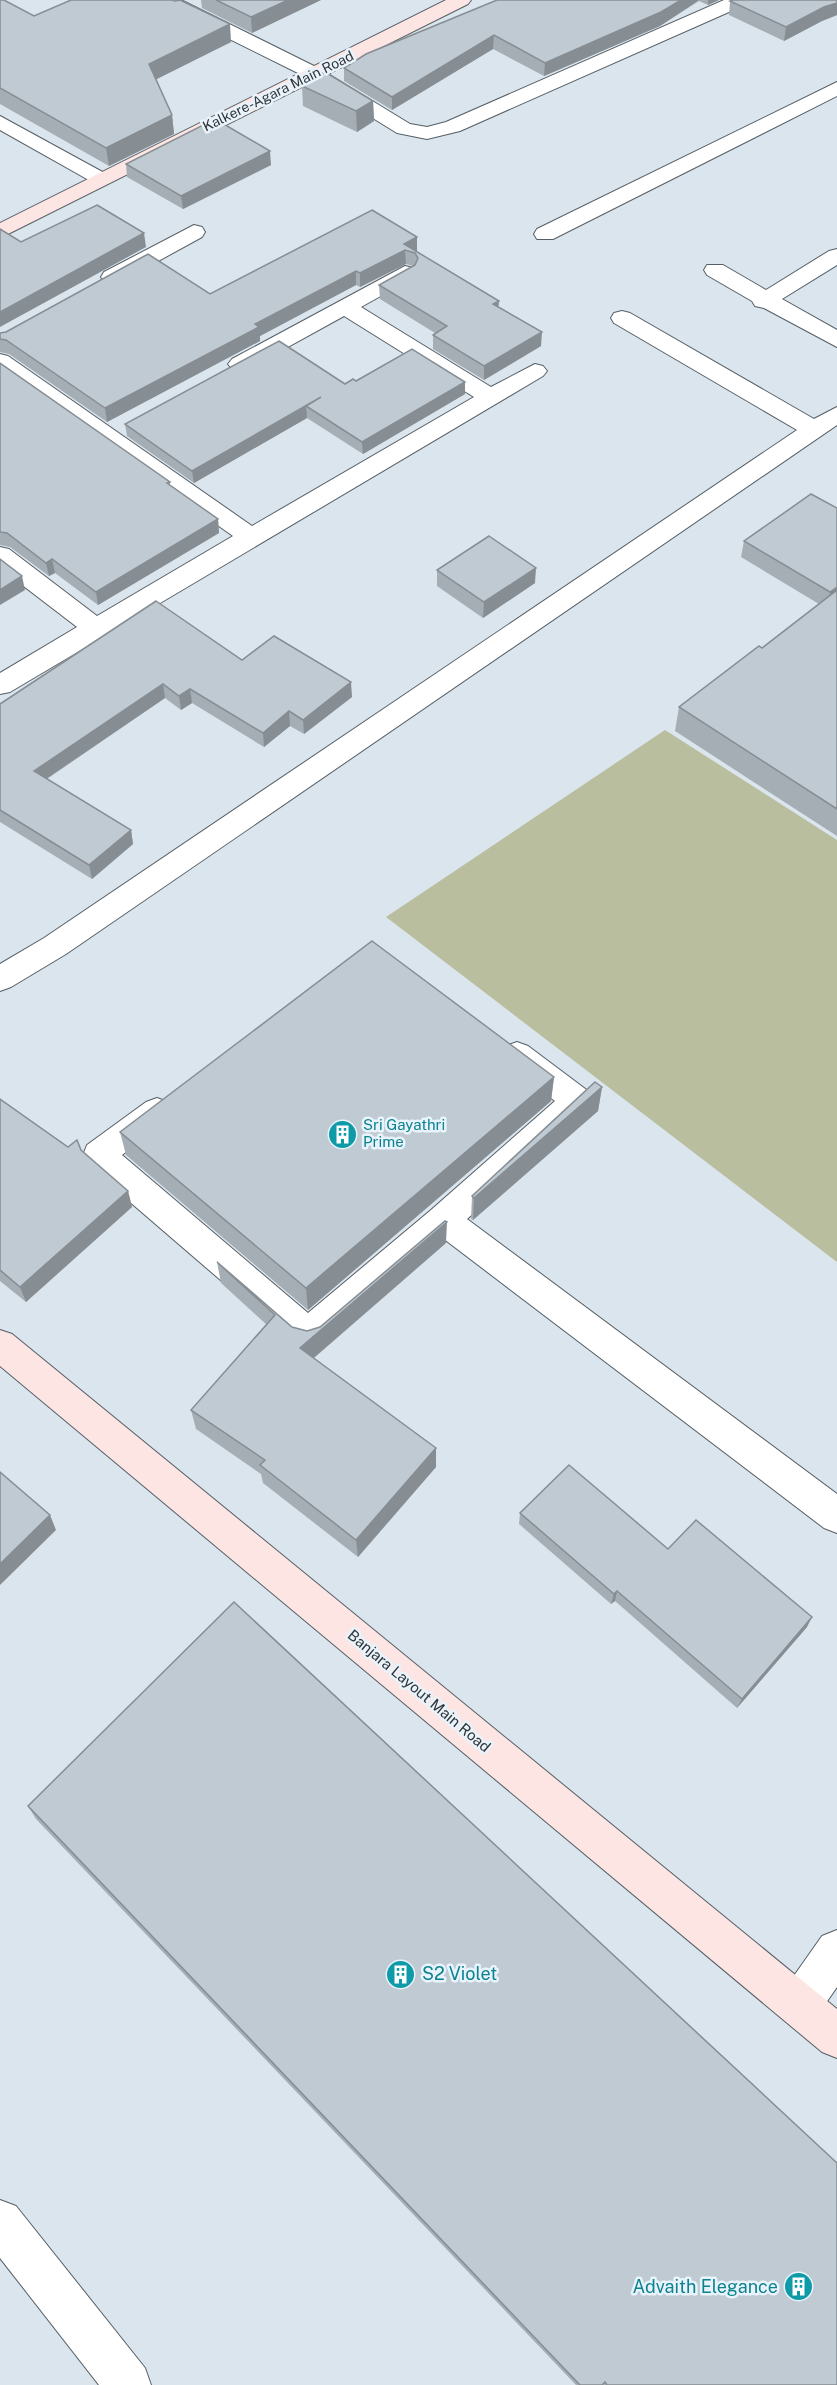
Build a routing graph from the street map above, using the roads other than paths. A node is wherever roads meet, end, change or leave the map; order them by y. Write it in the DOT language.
graph roads {
  1 [pos="166,0"];
  2 [pos="461,0"];
  3 [pos="740,0"];
  4 [pos="313,73"];
  5 [pos="837,88"];
  6 [pos="0,122"];
  7 [pos="101,179"];
  8 [pos="0,231"];
  9 [pos="194,232"];
  10 [pos="545,234"];
  11 [pos="837,256"];
  12 [pos="715,270"];
  13 [pos="405,273"];
  14 [pos="92,288"];
  15 [pos="763,300"];
  16 [pos="345,307"];
  17 [pos="622,318"];
  18 [pos="837,340"];
  19 [pos="0,361"];
  20 [pos="535,371"];
  21 [pos="220,374"];
  22 [pos="491,397"];
  23 [pos="837,414"];
  24 [pos="815,430"];
  25 [pos="251,537"];
  26 [pos="0,555"];
  27 [pos="97,629"];
  28 [pos="0,685"];
  29 [pos="0,979"];
  30 [pos="493,1037"];
  31 [pos="184,1090"];
  32 [pos="443,1220"];
  33 [pos="0,1346"];
  34 [pos="837,1516"];
  35 [pos="837,1951"];
  36 [pos="799,2005"];
  37 [pos="837,2037"];
  38 [pos="0,2222"];
  39 [pos="128,2385"];
  1 -- 4 [label="street"];
  2 -- 4 [label="street, Kalkere-Agara Main Road"];
  3 -- 4 [label="street"];
  4 -- 7 [label="street, Kalkere-Agara Main Road"];
  5 -- 10 [label="street"];
  6 -- 7 [label="street"];
  7 -- 8 [label="street, Kalkere-Agara Main Road"];
  9 -- 14 [label="street"];
  11 -- 15 [label="street"];
  12 -- 15 [label="street"];
  13 -- 16 [label="street"];
  15 -- 18 [label="street"];
  16 -- 21 [label="street"];
  16 -- 22 [label="street"];
  17 -- 24 [label="street"];
  19 -- 25 [label="street"];
  20 -- 22 [label="street"];
  22 -- 25 [label="street"];
  23 -- 24 [label="street"];
  24 -- 29 [label="street"];
  25 -- 27 [label="street"];
  26 -- 27 [label="street"];
  27 -- 28 [label="street"];
  30 -- 32 [label="street"];
  31 -- 32 [label="street"];
  32 -- 34 [label="street"];
  33 -- 36 [label="street, Banjara Layout Main Road"];
  35 -- 36 [label="street"];
  36 -- 37 [label="street, Banjara Layout Main Road"];
  38 -- 39 [label="street"];
}
